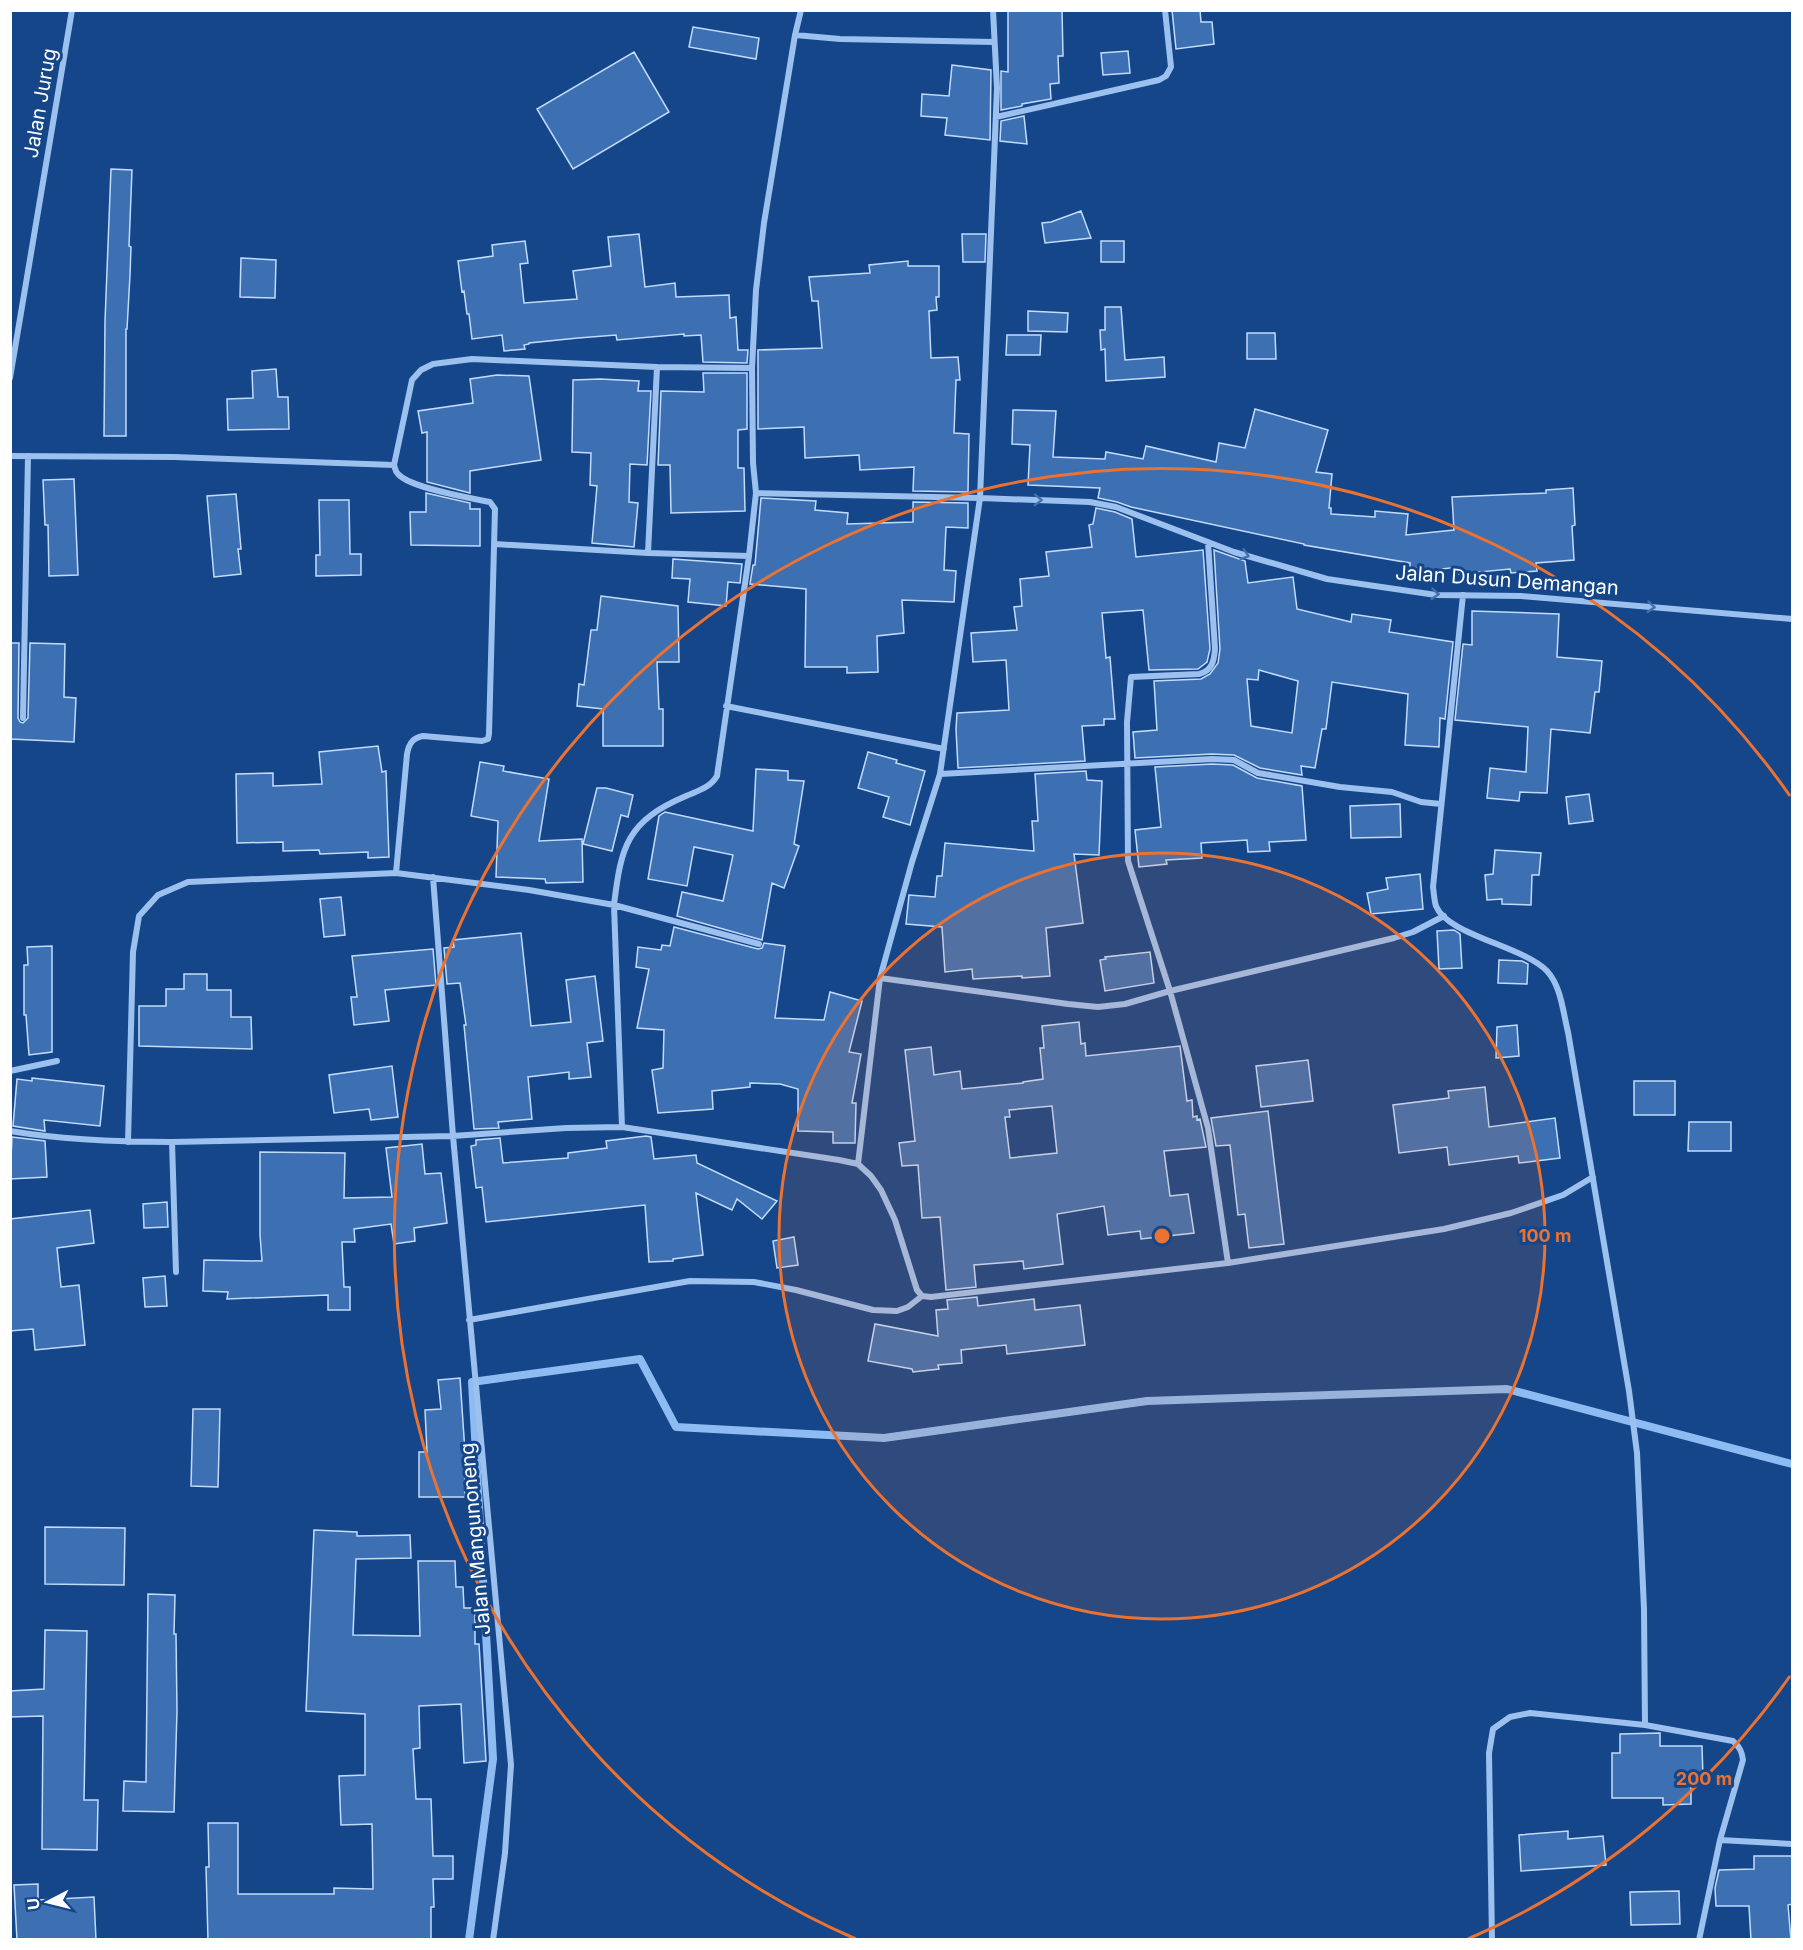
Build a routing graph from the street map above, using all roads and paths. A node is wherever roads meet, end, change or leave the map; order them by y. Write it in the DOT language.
graph roads {
  1 [pos="72,10"];
  2 [pos="801,10"];
  3 [pos="993,10"];
  4 [pos="1165,10"];
  5 [pos="795,35"];
  6 [pos="994,42"];
  7 [pos="996,117"];
  8 [pos="657,367"];
  9 [pos="752,368"];
  10 [pos="10,378"];
  11 [pos="10,456"];
  12 [pos="28,456"];
  13 [pos="394,465"];
  14 [pos="756,493"];
  15 [pos="980,498"];
  16 [pos="1208,542"];
  17 [pos="495,544"];
  18 [pos="648,553"];
  19 [pos="749,556"];
  20 [pos="1462,595"];
  21 [pos="1792,619"];
  22 [pos="726,706"];
  23 [pos="23,718"];
  24 [pos="944,749"];
  25 [pos="1127,765"];
  26 [pos="940,774"];
  27 [pos="1441,804"];
  28 [pos="396,873"];
  29 [pos="433,877"];
  30 [pos="614,905"];
  31 [pos="1444,916"];
  32 [pos="759,944"];
  33 [pos="880,978"];
  34 [pos="1170,991"];
  35 [pos="57,1061"];
  36 [pos="10,1071"];
  37 [pos="622,1127"];
  38 [pos="10,1131"];
  39 [pos="453,1136"];
  40 [pos="128,1142"];
  41 [pos="172,1142"];
  42 [pos="858,1164"];
  43 [pos="1593,1177"];
  44 [pos="1228,1263"];
  45 [pos="176,1272"];
  46 [pos="922,1296"];
  47 [pos="470,1320"];
  48 [pos="1645,1725"];
  49 [pos="1720,1840"];
  50 [pos="1792,1845"];
  51 [pos="493,1940"];
  52 [pos="1492,1940"];
  53 [pos="1699,1940"];
  1 -- 10 [label="street, Jalan Jurug"];
  2 -- 5 [label="street"];
  3 -- 6 [label="street"];
  4 -- 7 [label="street"];
  5 -- 6 [label="street"];
  5 -- 9 [label="street"];
  6 -- 7 [label="street"];
  7 -- 15 [label="street"];
  8 -- 9 [label="street"];
  8 -- 13 [label="street"];
  8 -- 18 [label="street"];
  9 -- 14 [label="street"];
  11 -- 12 [label="street"];
  12 -- 13 [label="street"];
  12 -- 23 [label="street"];
  13 -- 17 [label="street"];
  14 -- 15 [label="street, Jalan Dusun Demangan"];
  14 -- 19 [label="street"];
  15 -- 16 [label="street, Jalan Dusun Demangan, one-way"];
  15 -- 24 [label="street"];
  16 -- 20 [label="street, Jalan Dusun Demangan, one-way"];
  16 -- 25 [label="street"];
  17 -- 18 [label="street"];
  17 -- 28 [label="street"];
  18 -- 19 [label="street"];
  19 -- 22 [label="street"];
  20 -- 21 [label="street, Jalan Dusun Demangan, one-way"];
  20 -- 27 [label="street"];
  22 -- 24 [label="street"];
  22 -- 30 [label="street"];
  24 -- 26 [label="street"];
  25 -- 26 [label="street"];
  25 -- 27 [label="street"];
  25 -- 34 [label="street"];
  26 -- 33 [label="street"];
  27 -- 31 [label="street"];
  28 -- 29 [label="street"];
  28 -- 40 [label="street"];
  29 -- 30 [label="street"];
  29 -- 39 [label="street, Jalan Mangunoneng"];
  30 -- 32 [label="street"];
  30 -- 37 [label="street"];
  31 -- 34 [label="street"];
  31 -- 43 [label="street"];
  33 -- 34 [label="street"];
  33 -- 42 [label="street"];
  34 -- 44 [label="street"];
  35 -- 36 [label="street"];
  37 -- 39 [label="street"];
  37 -- 42 [label="street"];
  38 -- 40 [label="street"];
  39 -- 41 [label="street"];
  39 -- 47 [label="street, Jalan Mangunoneng"];
  40 -- 41 [label="street"];
  41 -- 45 [label="street"];
  42 -- 46 [label="street"];
  43 -- 44 [label="street"];
  43 -- 48 [label="street"];
  44 -- 46 [label="street"];
  46 -- 47 [label="street"];
  47 -- 51 [label="street, Jalan Mangunoneng"];
  48 -- 49 [label="street"];
  48 -- 52 [label="street"];
  49 -- 50 [label="street"];
  49 -- 53 [label="street"];
}
